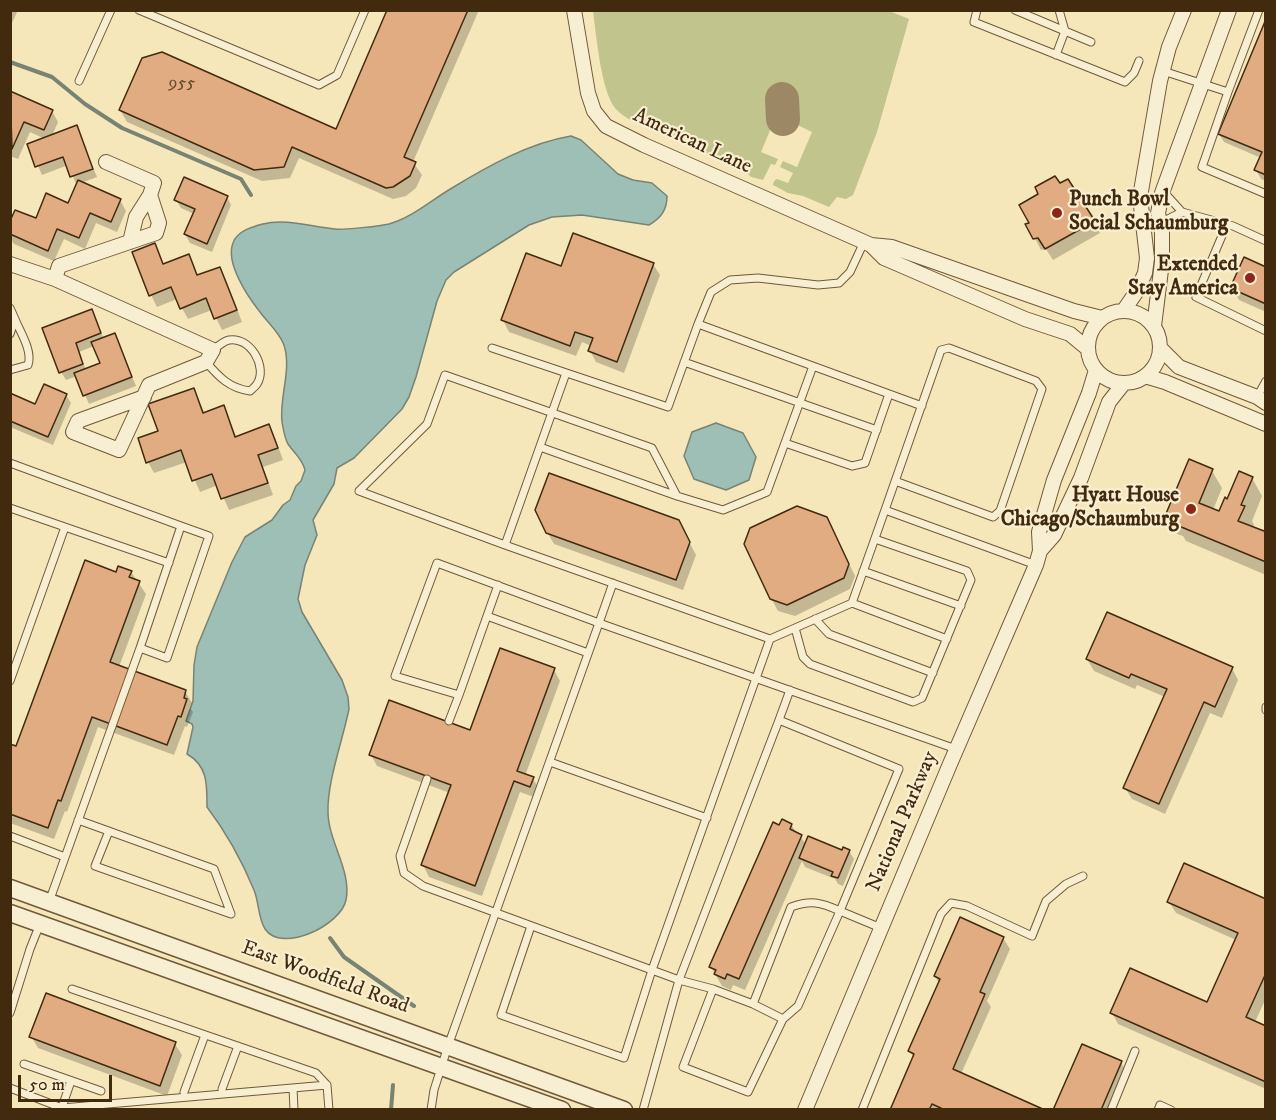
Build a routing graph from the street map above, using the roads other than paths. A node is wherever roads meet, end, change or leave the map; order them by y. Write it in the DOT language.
graph roads {
  1 [pos="111,10"];
  2 [pos="139,10"];
  3 [pos="365,10"];
  4 [pos="574,10"];
  5 [pos="977,10"];
  6 [pos="1015,10"];
  7 [pos="1059,10"];
  8 [pos="1184,10"];
  9 [pos="1229,10"];
  10 [pos="1259,10"];
  11 [pos="1065,31"];
  12 [pos="1091,42"];
  13 [pos="1056,56"];
  14 [pos="1139,61"];
  15 [pos="1163,71"];
  16 [pos="79,81"];
  17 [pos="1202,83"];
  18 [pos="1228,92"];
  19 [pos="106,162"];
  20 [pos="1163,191"];
  21 [pos="1266,194"];
  22 [pos="150,195"];
  23 [pos="1182,212"];
  24 [pos="1160,223"];
  25 [pos="1227,224"];
  26 [pos="1266,241"];
  27 [pos="130,242"];
  28 [pos="868,244"];
  29 [pos="10,264"];
  30 [pos="55,279"];
  31 [pos="10,308"];
  32 [pos="1124,310"];
  33 [pos="1102,318"];
  34 [pos="15,319"];
  35 [pos="698,324"];
  36 [pos="1154,326"];
  37 [pos="1266,331"];
  38 [pos="10,334"];
  39 [pos="492,348"];
  40 [pos="1087,348"];
  41 [pos="1160,348"];
  42 [pos="213,350"];
  43 [pos="206,362"];
  44 [pos="684,363"];
  45 [pos="813,366"];
  46 [pos="10,370"];
  47 [pos="1096,370"];
  48 [pos="566,373"];
  49 [pos="1144,376"];
  50 [pos="1266,381"];
  51 [pos="1124,383"];
  52 [pos="889,394"];
  53 [pos="144,397"];
  54 [pos="1261,400"];
  55 [pos="800,403"];
  56 [pos="922,406"];
  57 [pos="552,412"];
  58 [pos="1266,424"];
  59 [pos="877,430"];
  60 [pos="785,443"];
  61 [pos="540,447"];
  62 [pos="10,463"];
  63 [pos="895,481"];
  64 [pos="678,496"];
  65 [pos="10,508"];
  66 [pos="885,510"];
  67 [pos="181,526"];
  68 [pos="65,527"];
  69 [pos="875,538"];
  70 [pos="505,545"];
  71 [pos="1040,551"];
  72 [pos="169,563"];
  73 [pos="1036,565"];
  74 [pos="863,571"];
  75 [pos="613,583"];
  76 [pos="498,585"];
  77 [pos="852,603"];
  78 [pos="961,606"];
  79 [pos="487,616"];
  80 [pos="815,619"];
  81 [pos="599,623"];
  82 [pos="795,628"];
  83 [pos="770,639"];
  84 [pos="947,639"];
  85 [pos="140,648"];
  86 [pos="588,653"];
  87 [pos="933,673"];
  88 [pos="757,678"];
  89 [pos="10,681"];
  90 [pos="790,690"];
  91 [pos="459,695"];
  92 [pos="779,720"];
  93 [pos="449,721"];
  94 [pos="956,749"];
  95 [pos="550,762"];
  96 [pos="427,779"];
  97 [pos="707,818"];
  98 [pos="78,820"];
  99 [pos="109,831"];
  100 [pos="10,836"];
  101 [pos="65,857"];
  102 [pos="1083,876"];
  103 [pos="10,888"];
  104 [pos="49,902"];
  105 [pos="840,911"];
  106 [pos="10,913"];
  107 [pos="497,913"];
  108 [pos="40,924"];
  109 [pos="531,926"];
  110 [pos="881,928"];
  111 [pos="652,970"];
  112 [pos="679,980"];
  113 [pos="72,989"];
  114 [pos="713,989"];
  115 [pos="753,1004"];
  116 [pos="10,1013"];
  117 [pos="783,1019"];
  118 [pos="205,1035"];
  119 [pos="238,1046"];
  120 [pos="448,1046"];
  121 [pos="1135,1051"];
  122 [pos="24,1064"];
  123 [pos="442,1067"];
  124 [pos="71,1081"];
  125 [pos="327,1085"];
  126 [pos="10,1088"];
  127 [pos="292,1088"];
  128 [pos="222,1089"];
  129 [pos="101,1091"];
  130 [pos="184,1092"];
  131 [pos="62,1109"];
  132 [pos="294,1110"];
  133 [pos="329,1110"];
  134 [pos="431,1110"];
  135 [pos="562,1110"];
  136 [pos="624,1110"];
  137 [pos="644,1110"];
  138 [pos="805,1110"];
  139 [pos="862,1110"];
  140 [pos="1111,1110"];
  141 [pos="1158,1110"];
  142 [pos="1171,1110"];
  1 -- 16 [label="lane"];
  2 -- 3 [label="lane"];
  4 -- 28 [label="street, American Lane"];
  5 -- 13 [label="lane"];
  6 -- 11 [label="lane"];
  7 -- 11 [label="lane"];
  8 -- 15 [label="street"];
  9 -- 17 [label="street"];
  10 -- 18 [label="lane"];
  11 -- 12 [label="lane"];
  11 -- 13 [label="lane"];
  13 -- 14 [label="lane"];
  15 -- 17 [label="lane"];
  15 -- 32 [label="street"];
  17 -- 18 [label="lane"];
  17 -- 20 [label="street"];
  18 -- 21 [label="lane"];
  19 -- 22 [label="street"];
  20 -- 23 [label="lane"];
  20 -- 24 [label="street"];
  22 -- 27 [label="street"];
  22 -- 27 [label="street"];
  23 -- 24 [label="lane"];
  23 -- 25 [label="lane"];
  24 -- 36 [label="street"];
  25 -- 26 [label="lane"];
  25 -- 37 [label="lane"];
  27 -- 30 [label="street"];
  28 -- 33 [label="street, American Lane"];
  28 -- 35 [label="lane"];
  28 -- 40 [label="street, American Lane"];
  29 -- 30 [label="street"];
  30 -- 42 [label="street"];
  31 -- 34 [label="lane"];
  32 -- 33 [label="street"];
  32 -- 36 [label="street"];
  33 -- 40 [label="street"];
  34 -- 38 [label="lane"];
  34 -- 46 [label="lane"];
  35 -- 44 [label="lane"];
  35 -- 45 [label="lane"];
  36 -- 41 [label="street"];
  39 -- 48 [label="lane"];
  40 -- 47 [label="street"];
  41 -- 49 [label="street"];
  41 -- 54 [label="street"];
  42 -- 43 [label="street"];
  42 -- 43 [label="lane"];
  43 -- 53 [label="street"];
  44 -- 48 [label="lane"];
  44 -- 55 [label="lane"];
  45 -- 52 [label="lane"];
  45 -- 55 [label="lane"];
  47 -- 51 [label="street"];
  47 -- 71 [label="street, National Parkway"];
  48 -- 57 [label="lane"];
  49 -- 51 [label="street"];
  49 -- 58 [label="street"];
  50 -- 54 [label="lane"];
  51 -- 71 [label="street, National Parkway"];
  52 -- 56 [label="lane"];
  52 -- 59 [label="lane"];
  53 -- 53 [label="street"];
  55 -- 59 [label="lane"];
  55 -- 60 [label="lane"];
  56 -- 63 [label="lane"];
  56 -- 63 [label="lane"];
  57 -- 61 [label="lane"];
  57 -- 64 [label="lane"];
  57 -- 70 [label="lane"];
  59 -- 60 [label="lane"];
  60 -- 64 [label="lane"];
  61 -- 64 [label="lane"];
  61 -- 70 [label="lane"];
  62 -- 67 [label="lane"];
  63 -- 66 [label="lane"];
  65 -- 68 [label="lane"];
  66 -- 69 [label="lane"];
  66 -- 73 [label="lane"];
  67 -- 72 [label="lane"];
  67 -- 85 [label="lane"];
  68 -- 72 [label="lane"];
  68 -- 89 [label="lane"];
  69 -- 74 [label="lane"];
  69 -- 78 [label="lane"];
  70 -- 75 [label="lane"];
  71 -- 73 [label="street, National Parkway"];
  72 -- 85 [label="lane"];
  73 -- 94 [label="street, National Parkway"];
  74 -- 77 [label="lane"];
  74 -- 78 [label="lane"];
  75 -- 81 [label="lane"];
  75 -- 83 [label="lane"];
  76 -- 79 [label="lane"];
  76 -- 81 [label="lane"];
  76 -- 91 [label="lane"];
  77 -- 80 [label="lane"];
  77 -- 84 [label="lane"];
  78 -- 84 [label="lane"];
  79 -- 86 [label="lane"];
  79 -- 91 [label="lane"];
  80 -- 82 [label="lane"];
  80 -- 87 [label="lane"];
  81 -- 86 [label="lane"];
  81 -- 88 [label="lane"];
  82 -- 83 [label="lane"];
  82 -- 87 [label="lane"];
  83 -- 88 [label="lane"];
  84 -- 87 [label="lane"];
  85 -- 98 [label="lane"];
  86 -- 95 [label="lane"];
  88 -- 90 [label="lane"];
  88 -- 97 [label="lane"];
  90 -- 92 [label="lane"];
  90 -- 94 [label="lane"];
  91 -- 93 [label="lane"];
  92 -- 105 [label="lane"];
  92 -- 112 [label="lane"];
  94 -- 110 [label="street, National Parkway"];
  95 -- 97 [label="lane"];
  95 -- 107 [label="lane"];
  96 -- 107 [label="lane"];
  97 -- 111 [label="lane"];
  98 -- 99 [label="lane"];
  98 -- 101 [label="lane"];
  99 -- 99 [label="lane"];
  100 -- 101 [label="lane"];
  101 -- 104 [label="lane"];
  102 -- 139 [label="lane"];
  103 -- 104 [label="street, East Woodfield Road"];
  104 -- 120 [label="street, East Woodfield Road"];
  105 -- 110 [label="lane"];
  105 -- 115 [label="lane"];
  105 -- 117 [label="lane"];
  106 -- 108 [label="street, East Woodfield Road"];
  107 -- 109 [label="lane"];
  107 -- 120 [label="lane"];
  108 -- 116 [label="lane"];
  108 -- 123 [label="street, East Woodfield Road"];
  109 -- 111 [label="lane"];
  109 -- 111 [label="lane"];
  110 -- 138 [label="street, National Parkway"];
  111 -- 112 [label="lane"];
  112 -- 114 [label="lane"];
  112 -- 137 [label="lane"];
  113 -- 118 [label="lane"];
  114 -- 115 [label="lane"];
  114 -- 117 [label="lane"];
  115 -- 117 [label="lane"];
  118 -- 119 [label="lane"];
  118 -- 130 [label="lane"];
  119 -- 125 [label="lane"];
  119 -- 128 [label="lane"];
  120 -- 123 [label="lane"];
  120 -- 136 [label="street, East Woodfield Road"];
  121 -- 140 [label="lane"];
  122 -- 124 [label="lane"];
  123 -- 134 [label="lane"];
  123 -- 135 [label="street, East Woodfield Road"];
  124 -- 129 [label="lane"];
  124 -- 131 [label="lane"];
  125 -- 127 [label="lane"];
  125 -- 133 [label="lane"];
  126 -- 131 [label="lane"];
  127 -- 131 [label="lane"];
  127 -- 132 [label="lane"];
  141 -- 142 [label="lane"];
}
